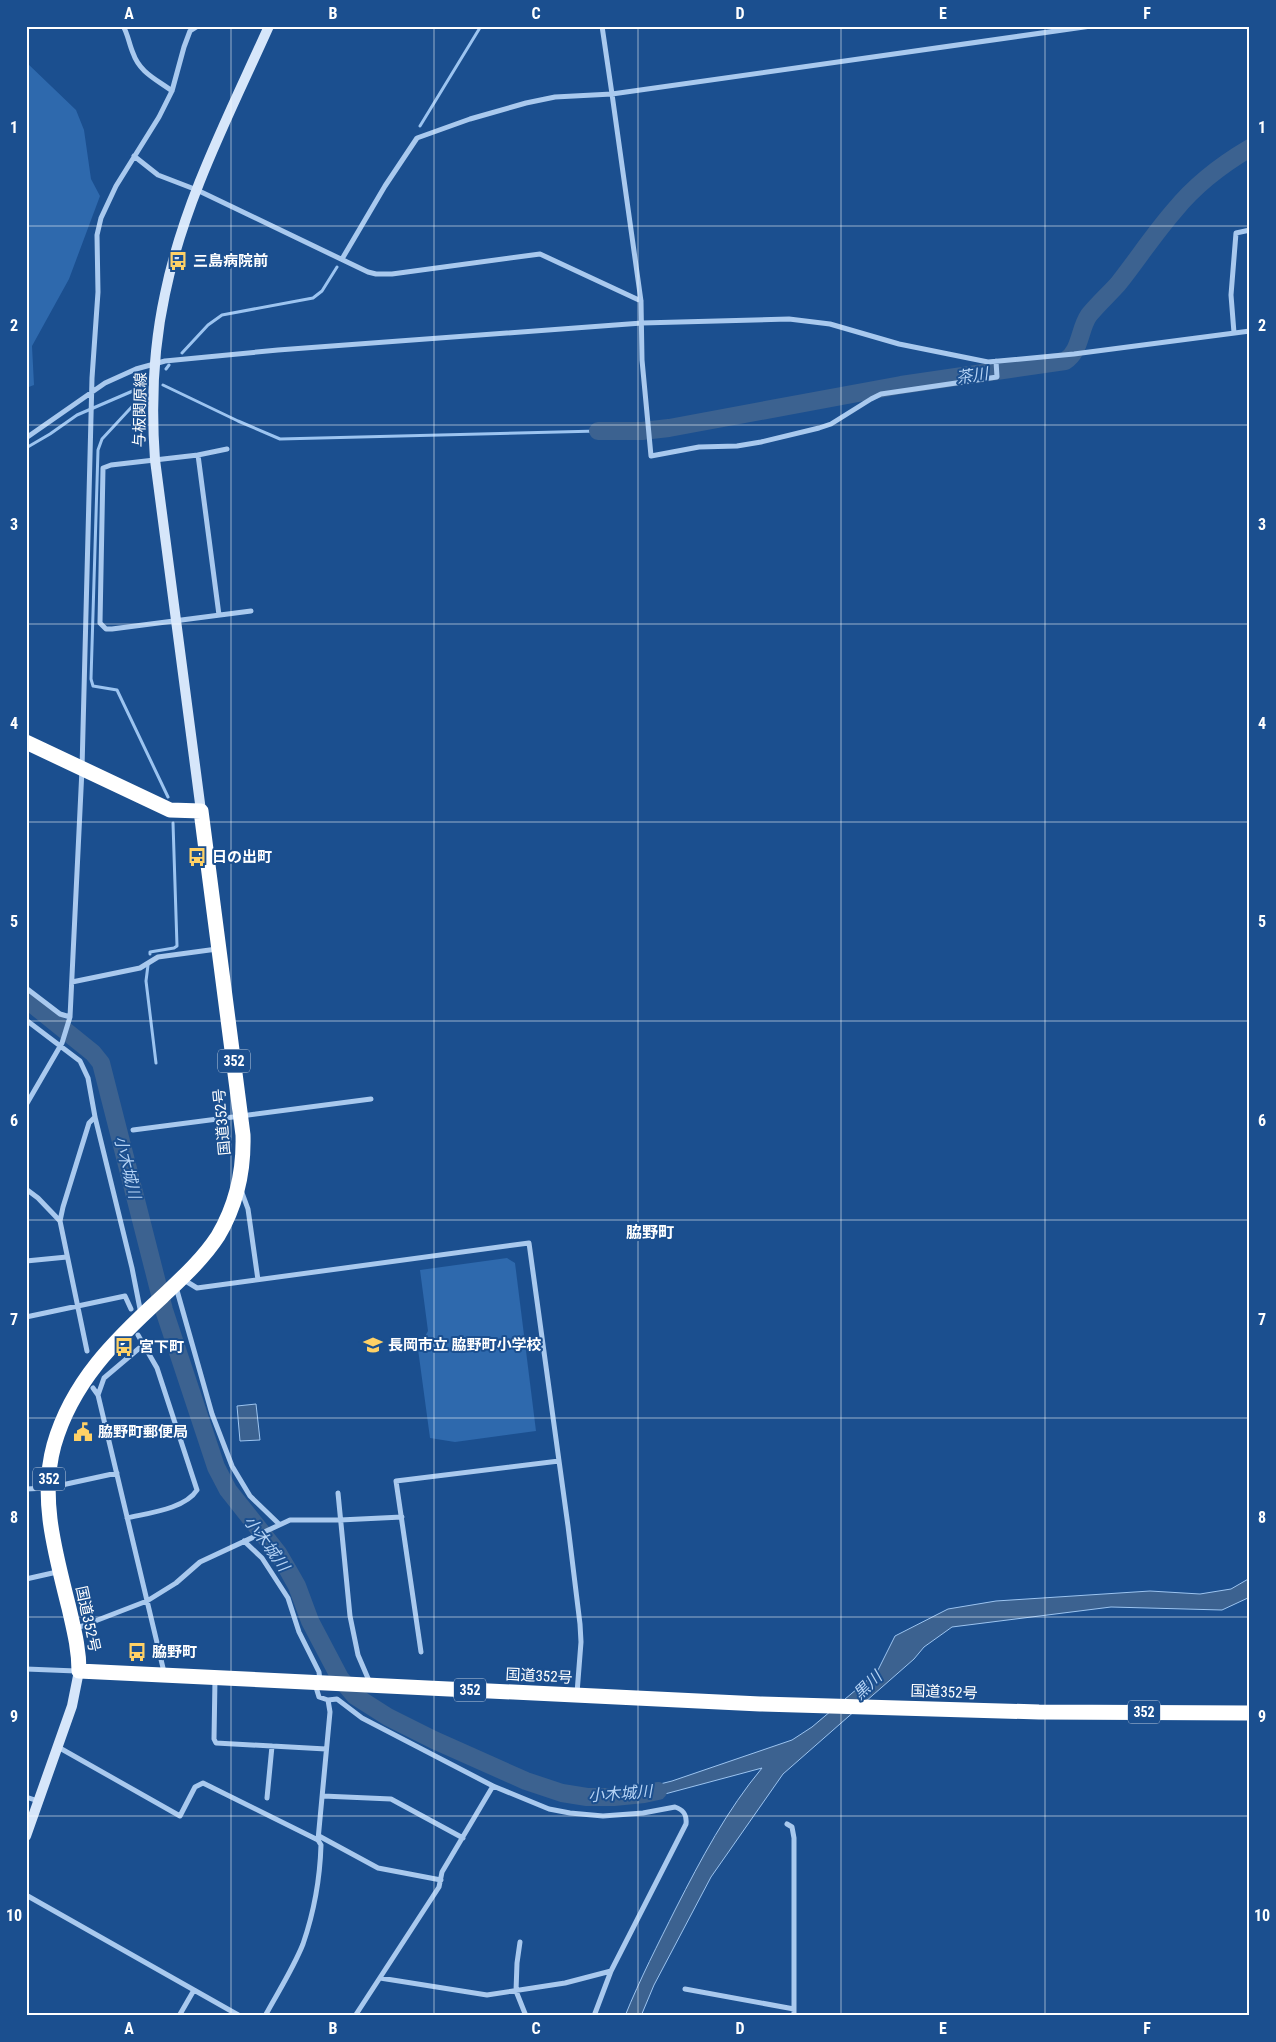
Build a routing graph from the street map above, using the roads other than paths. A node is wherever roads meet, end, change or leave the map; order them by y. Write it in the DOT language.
graph roads {
  1 [pos="123,26"];
  2 [pos="198,26"];
  3 [pos="269,26"];
  4 [pos="602,26"];
  5 [pos="1091,26"];
  6 [pos="172,91"];
  7 [pos="612,94"];
  8 [pos="134,156"];
  9 [pos="197,190"];
  10 [pos="1250,230"];
  11 [pos="342,258"];
  12 [pos="641,301"];
  13 [pos="642,323"];
  14 [pos="1250,330"];
  15 [pos="1234,333"];
  16 [pos="996,361"];
  17 [pos="156,362"];
  18 [pos="92,392"];
  19 [pos="26,438"];
  20 [pos="227,450"];
  21 [pos="198,455"];
  22 [pos="155,460"];
  23 [pos="250,611"];
  24 [pos="219,615"];
  25 [pos="175,620"];
  26 [pos="26,742"];
  27 [pos="82,769"];
  28 [pos="201,811"];
  29 [pos="220,949"];
  30 [pos="72,982"];
  31 [pos="26,988"];
  32 [pos="26,1020"];
  33 [pos="69,1020"];
  34 [pos="61,1045"];
  35 [pos="371,1098"];
  36 [pos="26,1105"];
  37 [pos="95,1117"];
  38 [pos="241,1117"];
  39 [pos="133,1130"];
  40 [pos="239,1185"];
  41 [pos="26,1188"];
  42 [pos="60,1221"];
  43 [pos="67,1257"];
  44 [pos="26,1261"];
  45 [pos="258,1280"];
  46 [pos="175,1284"];
  47 [pos="78,1306"];
  48 [pos="138,1313"];
  49 [pos="26,1317"];
  50 [pos="138,1335"];
  51 [pos="143,1345"];
  52 [pos="87,1351"];
  53 [pos="93,1388"];
  54 [pos="98,1395"];
  55 [pos="559,1461"];
  56 [pos="117,1473"];
  57 [pos="48,1488"];
  58 [pos="26,1489"];
  59 [pos="338,1494"];
  60 [pos="402,1517"];
  61 [pos="127,1518"];
  62 [pos="340,1520"];
  63 [pos="278,1524"];
  64 [pos="246,1540"];
  65 [pos="60,1571"];
  66 [pos="26,1579"];
  67 [pos="147,1601"];
  68 [pos="74,1629"];
  69 [pos="421,1652"];
  70 [pos="26,1668"];
  71 [pos="79,1672"];
  72 [pos="165,1675"];
  73 [pos="215,1678"];
  74 [pos="320,1683"];
  75 [pos="367,1685"];
  76 [pos="577,1695"];
  77 [pos="328,1700"];
  78 [pos="1250,1713"];
  79 [pos="272,1746"];
  80 [pos="58,1747"];
  81 [pos="326,1749"];
  82 [pos="493,1786"];
  83 [pos="322,1796"];
  84 [pos="26,1797"];
  85 [pos="267,1798"];
  86 [pos="38,1801"];
  87 [pos="787,1824"];
  88 [pos="26,1836"];
  89 [pos="319,1838"];
  90 [pos="463,1838"];
  91 [pos="441,1880"];
  92 [pos="26,1895"];
  93 [pos="520,1942"];
  94 [pos="611,1971"];
  95 [pos="380,1978"];
  96 [pos="685,1989"];
  97 [pos="194,1990"];
  98 [pos="516,1992"];
  99 [pos="794,2009"];
  100 [pos="179,2016"];
  101 [pos="240,2016"];
  102 [pos="265,2016"];
  103 [pos="355,2016"];
  104 [pos="526,2016"];
  105 [pos="594,2016"];
  106 [pos="794,2016"];
  1 -- 6 [label="street"];
  2 -- 6 [label="street"];
  3 -- 9 [label="main road, 与板関原線"];
  4 -- 7 [label="street"];
  5 -- 7 [label="street"];
  6 -- 8 [label="street"];
  7 -- 11 [label="street"];
  7 -- 12 [label="street"];
  8 -- 9 [label="street"];
  8 -- 18 [label="street"];
  9 -- 11 [label="street"];
  9 -- 17 [label="main road, 与板関原線"];
  10 -- 15 [label="street"];
  11 -- 12 [label="street"];
  12 -- 13 [label="street"];
  13 -- 16 [label="street"];
  13 -- 16 [label="street"];
  13 -- 17 [label="street"];
  14 -- 15 [label="street"];
  15 -- 16 [label="street"];
  17 -- 18 [label="street"];
  17 -- 22 [label="main road, 与板関原線"];
  18 -- 19 [label="street"];
  18 -- 27 [label="street"];
  20 -- 21 [label="street"];
  21 -- 22 [label="street"];
  21 -- 24 [label="street"];
  22 -- 25 [label="main road, 与板関原線"];
  22 -- 25 [label="street"];
  23 -- 24 [label="street"];
  24 -- 25 [label="street"];
  25 -- 28 [label="main road, 与板関原線"];
  26 -- 27 [label="highway"];
  27 -- 28 [label="highway"];
  27 -- 30 [label="street"];
  28 -- 29 [label="highway, 国道352号 / 352"];
  29 -- 30 [label="street"];
  29 -- 38 [label="highway, 国道352号 / 352"];
  30 -- 33 [label="street"];
  31 -- 33 [label="street"];
  32 -- 34 [label="street"];
  33 -- 34 [label="street"];
  34 -- 36 [label="street"];
  34 -- 37 [label="street"];
  35 -- 38 [label="street"];
  37 -- 42 [label="street"];
  37 -- 48 [label="street"];
  38 -- 39 [label="street"];
  38 -- 40 [label="highway, 国道352号 / 352"];
  40 -- 45 [label="street"];
  40 -- 46 [label="highway, 国道352号 / 352"];
  41 -- 42 [label="street"];
  42 -- 43 [label="street"];
  43 -- 44 [label="street"];
  43 -- 47 [label="street"];
  45 -- 46 [label="street"];
  45 -- 55 [label="street"];
  46 -- 48 [label="highway, 国道352号 / 352"];
  46 -- 63 [label="street"];
  47 -- 48 [label="street"];
  47 -- 49 [label="street"];
  47 -- 52 [label="street"];
  48 -- 57 [label="highway, 国道352号 / 352"];
  50 -- 51 [label="street"];
  51 -- 54 [label="street"];
  51 -- 61 [label="street"];
  53 -- 54 [label="street"];
  54 -- 56 [label="street"];
  55 -- 60 [label="street"];
  55 -- 76 [label="street"];
  56 -- 57 [label="street"];
  56 -- 61 [label="street"];
  57 -- 58 [label="street"];
  57 -- 65 [label="highway, 国道352号 / 352"];
  59 -- 62 [label="street"];
  60 -- 62 [label="street"];
  60 -- 69 [label="street"];
  61 -- 67 [label="street"];
  62 -- 63 [label="street"];
  62 -- 75 [label="street"];
  63 -- 64 [label="street"];
  64 -- 67 [label="street"];
  64 -- 74 [label="street"];
  65 -- 66 [label="street"];
  65 -- 68 [label="highway, 国道352号 / 352"];
  67 -- 68 [label="street"];
  67 -- 72 [label="street"];
  68 -- 71 [label="highway, 国道352号 / 352"];
  70 -- 71 [label="street"];
  71 -- 72 [label="highway, 国道352号 / 352"];
  71 -- 80 [label="main road"];
  72 -- 73 [label="highway, 国道352号 / 352"];
  73 -- 74 [label="highway, 国道352号 / 352"];
  73 -- 79 [label="street"];
  74 -- 75 [label="highway, 国道352号 / 352"];
  74 -- 77 [label="street"];
  75 -- 76 [label="highway, 国道352号 / 352"];
  76 -- 78 [label="highway, 国道352号 / 352"];
  77 -- 81 [label="street"];
  77 -- 82 [label="street"];
  79 -- 81 [label="street"];
  79 -- 85 [label="street"];
  80 -- 86 [label="main road"];
  80 -- 89 [label="street"];
  81 -- 83 [label="street"];
  82 -- 90 [label="street"];
  82 -- 94 [label="street"];
  83 -- 89 [label="street"];
  83 -- 90 [label="street"];
  84 -- 86 [label="street"];
  86 -- 88 [label="main road"];
  87 -- 99 [label="street"];
  89 -- 91 [label="street"];
  89 -- 102 [label="street"];
  90 -- 91 [label="street"];
  91 -- 95 [label="street"];
  92 -- 97 [label="street"];
  93 -- 98 [label="street"];
  94 -- 98 [label="street"];
  94 -- 105 [label="street"];
  95 -- 98 [label="street"];
  95 -- 103 [label="street"];
  96 -- 99 [label="street"];
  97 -- 100 [label="street"];
  97 -- 101 [label="street"];
  98 -- 104 [label="street"];
  99 -- 106 [label="street"];
}
